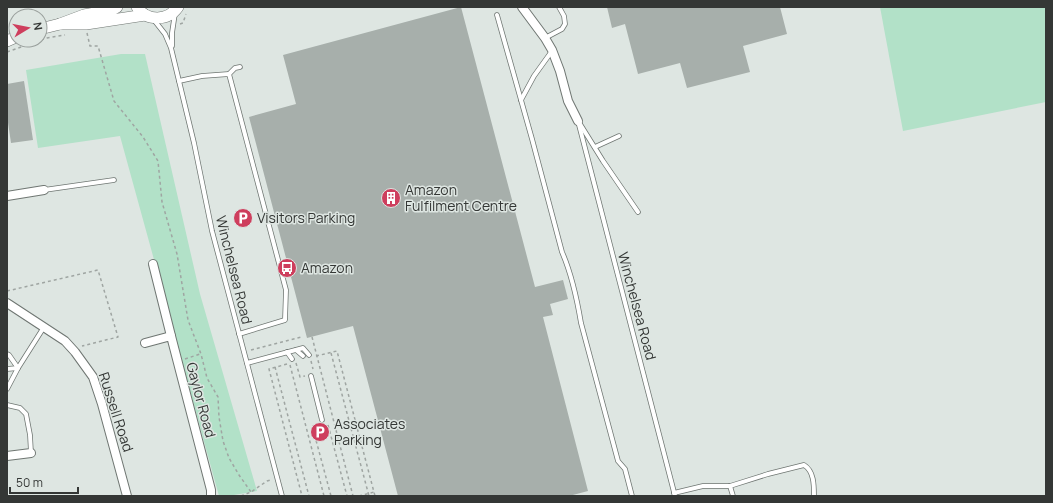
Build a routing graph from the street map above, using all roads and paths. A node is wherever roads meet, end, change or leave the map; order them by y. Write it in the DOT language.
graph roads {
  1 [pos="117,7"];
  2 [pos="522,7"];
  3 [pos="559,7"];
  4 [pos="180,10"];
  5 [pos="144,13"];
  6 [pos="497,15"];
  7 [pos="60,24"];
  8 [pos="180,24"];
  9 [pos="48,27"];
  10 [pos="86,30"];
  11 [pos="71,33"];
  12 [pos="545,38"];
  13 [pos="172,48"];
  14 [pos="552,50"];
  15 [pos="7,52"];
  16 [pos="240,67"];
  17 [pos="229,74"];
  18 [pos="179,82"];
  19 [pos="522,100"];
  20 [pos="578,121"];
  21 [pos="619,136"];
  22 [pos="595,147"];
  23 [pos="114,180"];
  24 [pos="44,190"];
  25 [pos="7,196"];
  26 [pos="638,212"];
  27 [pos="153,264"];
  28 [pos="7,291"];
  29 [pos="7,303"];
  30 [pos="44,327"];
  31 [pos="239,334"];
  32 [pos="172,336"];
  33 [pos="301,336"];
  34 [pos="312,337"];
  35 [pos="145,343"];
  36 [pos="296,350"];
  37 [pos="75,352"];
  38 [pos="244,352"];
  39 [pos="287,352"];
  40 [pos="331,352"];
  41 [pos="7,354"];
  42 [pos="201,354"];
  43 [pos="309,355"];
  44 [pos="303,356"];
  45 [pos="317,356"];
  46 [pos="294,360"];
  47 [pos="178,362"];
  48 [pos="247,363"];
  49 [pos="275,367"];
  50 [pos="18,368"];
  51 [pos="7,369"];
  52 [pos="311,375"];
  53 [pos="7,389"];
  54 [pos="7,405"];
  55 [pos="322,420"];
  56 [pos="328,425"];
  57 [pos="313,429"];
  58 [pos="31,453"];
  59 [pos="7,456"];
  60 [pos="267,481"];
  61 [pos="730,486"];
  62 [pos="251,492"];
  63 [pos="374,492"];
  64 [pos="675,494"];
  65 [pos="369,495"];
  66 [pos="127,496"];
  67 [pos="211,496"];
  68 [pos="241,496"];
  69 [pos="282,496"];
  70 [pos="302,496"];
  71 [pos="309,496"];
  72 [pos="324,496"];
  73 [pos="331,496"];
  74 [pos="347,496"];
  75 [pos="353,496"];
  76 [pos="359,496"];
  77 [pos="375,496"];
  78 [pos="632,496"];
  79 [pos="733,496"];
  80 [pos="814,496"];
  1 -- 7 [label="street"];
  2 -- 12 [label="street"];
  3 -- 12 [label="lane"];
  4 -- 5 [label="street"];
  4 -- 8 [label="path"];
  4 -- 13 [label="lane, Winchelsea Road"];
  5 -- 7 [label="street"];
  5 -- 13 [label="lane, Winchelsea Road"];
  6 -- 19 [label="lane"];
  7 -- 9 [label="street"];
  10 -- 42 [label="path"];
  11 -- 15 [label="path"];
  12 -- 14 [label="street"];
  13 -- 18 [label="lane, Winchelsea Road"];
  14 -- 19 [label="lane"];
  14 -- 20 [label="street"];
  16 -- 17 [label="lane"];
  17 -- 18 [label="lane"];
  17 -- 31 [label="lane"];
  18 -- 31 [label="lane, Winchelsea Road"];
  19 -- 78 [label="lane"];
  20 -- 22 [label="lane"];
  20 -- 64 [label="lane, Winchelsea Road"];
  21 -- 22 [label="lane"];
  22 -- 26 [label="lane"];
  23 -- 24 [label="lane"];
  24 -- 25 [label="street"];
  27 -- 32 [label="street, Gaylor Road"];
  28 -- 37 [label="path"];
  29 -- 30 [label="street, Russell Road"];
  30 -- 37 [label="street, Russell Road"];
  30 -- 50 [label="lane"];
  31 -- 38 [label="lane, Winchelsea Road"];
  32 -- 35 [label="street"];
  32 -- 47 [label="street, Gaylor Road"];
  33 -- 38 [label="path"];
  34 -- 45 [label="path"];
  36 -- 39 [label="lane"];
  36 -- 43 [label="lane"];
  36 -- 44 [label="lane"];
  37 -- 66 [label="street, Russell Road"];
  38 -- 48 [label="lane, Winchelsea Road"];
  39 -- 46 [label="lane"];
  39 -- 48 [label="lane"];
  40 -- 45 [label="path"];
  40 -- 63 [label="path"];
  40 -- 65 [label="path"];
  41 -- 50 [label="lane"];
  42 -- 47 [label="path"];
  42 -- 62 [label="path"];
  45 -- 52 [label="path"];
  45 -- 75 [label="path"];
  46 -- 52 [label="path"];
  47 -- 67 [label="street, Gaylor Road"];
  48 -- 69 [label="lane, Winchelsea Road"];
  49 -- 70 [label="path"];
  49 -- 71 [label="path"];
  49 -- 72 [label="path"];
  50 -- 51 [label="lane"];
  50 -- 53 [label="lane"];
  52 -- 55 [label="lane"];
  54 -- 58 [label="lane"];
  56 -- 74 [label="path"];
  57 -- 73 [label="path"];
  58 -- 59 [label="street"];
  60 -- 62 [label="path"];
  61 -- 64 [label="lane"];
  61 -- 79 [label="lane"];
  61 -- 80 [label="lane"];
  62 -- 68 [label="path"];
  63 -- 65 [label="path"];
  63 -- 77 [label="path"];
  65 -- 76 [label="path"];
}
